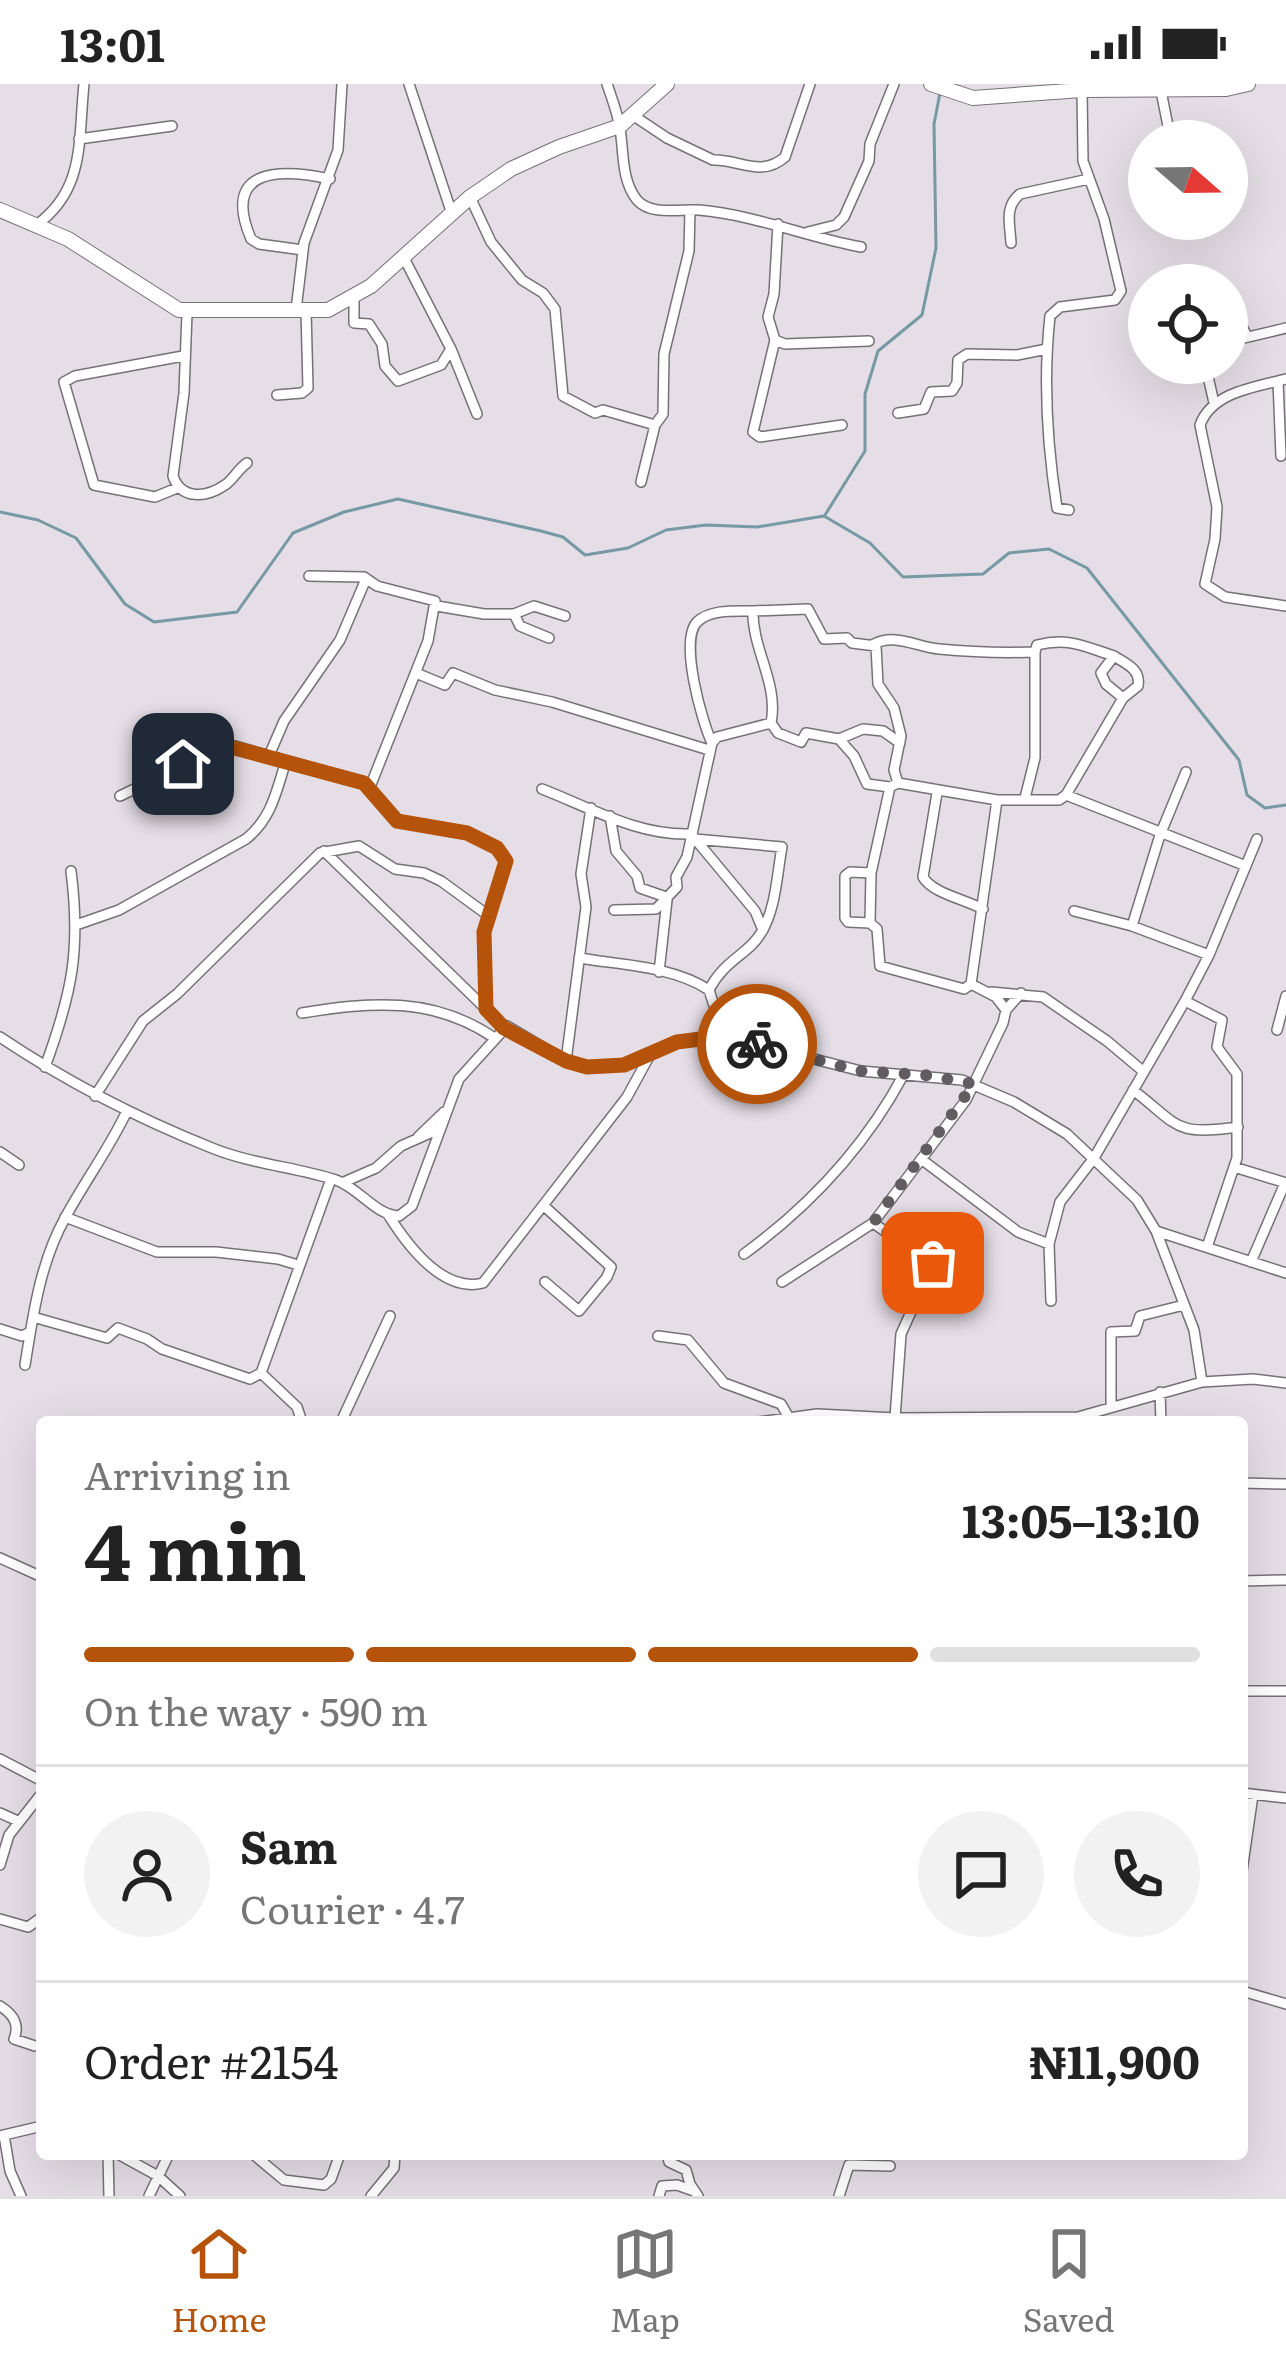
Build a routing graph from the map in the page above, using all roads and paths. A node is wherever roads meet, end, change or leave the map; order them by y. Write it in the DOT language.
graph roads {
  1 [pos="84,84"];
  2 [pos="343,84"];
  3 [pos="409,84"];
  4 [pos="607,84"];
  5 [pos="667,84"];
  6 [pos="810,84"];
  7 [pos="895,84"];
  8 [pos="932,84"];
  9 [pos="1248,84"];
  10 [pos="1082,90"];
  11 [pos="1161,92"];
  12 [pos="634,116"];
  13 [pos="1167,120"];
  14 [pos="172,126"];
  15 [pos="620,126"];
  16 [pos="79,139"];
  17 [pos="330,178"];
  18 [pos="1089,179"];
  19 [pos="470,197"];
  20 [pos="0,210"];
  21 [pos="690,210"];
  22 [pos="452,214"];
  23 [pos="778,224"];
  24 [pos="34,226"];
  25 [pos="808,232"];
  26 [pos="1011,243"];
  27 [pos="861,247"];
  28 [pos="303,250"];
  29 [pos="404,258"];
  30 [pos="354,297"];
  31 [pos="301,310"];
  32 [pos="187,313"];
  33 [pos="1286,328"];
  34 [pos="1248,336"];
  35 [pos="775,340"];
  36 [pos="869,340"];
  37 [pos="451,349"];
  38 [pos="1047,349"];
  39 [pos="183,356"];
  40 [pos="1282,380"];
  41 [pos="1210,384"];
  42 [pos="277,395"];
  43 [pos="1214,403"];
  44 [pos="898,413"];
  45 [pos="477,414"];
  46 [pos="655,424"];
  47 [pos="842,425"];
  48 [pos="1281,456"];
  49 [pos="247,464"];
  50 [pos="641,482"];
  51 [pos="177,488"];
  52 [pos="1069,510"];
  53 [pos="309,576"];
  54 [pos="366,579"];
  55 [pos="1286,606"];
  56 [pos="436,607"];
  57 [pos="753,611"];
  58 [pos="514,614"];
  59 [pos="566,616"];
  60 [pos="549,638"];
  61 [pos="874,644"];
  62 [pos="1035,652"];
  63 [pos="1114,656"];
  64 [pos="416,673"];
  65 [pos="1124,698"];
  66 [pos="771,723"];
  67 [pos="839,740"];
  68 [pos="900,742"];
  69 [pos="711,747"];
  70 [pos="218,748"];
  71 [pos="268,758"];
  72 [pos="183,764"];
  73 [pos="285,764"];
  74 [pos="1186,772"];
  75 [pos="894,785"];
  76 [pos="370,787"];
  77 [pos="542,789"];
  78 [pos="937,793"];
  79 [pos="1066,795"];
  80 [pos="120,796"];
  81 [pos="1025,799"];
  82 [pos="998,800"];
  83 [pos="591,808"];
  84 [pos="610,816"];
  85 [pos="1160,835"];
  86 [pos="693,837"];
  87 [pos="1257,839"];
  88 [pos="324,851"];
  89 [pos="1246,866"];
  90 [pos="70,871"];
  91 [pos="872,873"];
  92 [pos="666,897"];
  93 [pos="983,909"];
  94 [pos="614,910"];
  95 [pos="1074,911"];
  96 [pos="489,916"];
  97 [pos="870,923"];
  98 [pos="76,926"];
  99 [pos="1132,926"];
  100 [pos="763,930"];
  101 [pos="1209,955"];
  102 [pos="579,958"];
  103 [pos="659,972"];
  104 [pos="971,984"];
  105 [pos="709,990"];
  106 [pos="986,991"];
  107 [pos="1021,993"];
  108 [pos="1286,996"];
  109 [pos="1185,1001"];
  110 [pos="486,1009"];
  111 [pos="1006,1010"];
  112 [pos="302,1013"];
  113 [pos="504,1028"];
  114 [pos="1277,1030"];
  115 [pos="724,1036"];
  116 [pos="0,1037"];
  117 [pos="494,1037"];
  118 [pos="651,1053"];
  119 [pos="566,1061"];
  120 [pos="45,1067"];
  121 [pos="1144,1072"];
  122 [pos="904,1074"];
  123 [pos="974,1084"];
  124 [pos="1133,1090"];
  125 [pos="95,1096"];
  126 [pos="446,1110"];
  127 [pos="127,1111"];
  128 [pos="1238,1127"];
  129 [pos="437,1130"];
  130 [pos="418,1137"];
  131 [pos="0,1152"];
  132 [pos="1094,1158"];
  133 [pos="921,1159"];
  134 [pos="20,1165"];
  135 [pos="1234,1167"];
  136 [pos="331,1179"];
  137 [pos="344,1182"];
  138 [pos="1286,1184"];
  139 [pos="544,1206"];
  140 [pos="389,1216"];
  141 [pos="65,1217"];
  142 [pos="873,1223"];
  143 [pos="1156,1231"];
  144 [pos="307,1243"];
  145 [pos="1049,1244"];
  146 [pos="1208,1247"];
  147 [pos="744,1254"];
  148 [pos="278,1259"];
  149 [pos="1251,1262"];
  150 [pos="933,1263"];
  151 [pos="298,1265"];
  152 [pos="1286,1273"];
  153 [pos="545,1282"];
  154 [pos="782,1282"];
  155 [pos="972,1291"];
  156 [pos="1051,1301"];
  157 [pos="1184,1305"];
  158 [pos="390,1316"];
  159 [pos="33,1318"];
  160 [pos="0,1329"];
  161 [pos="30,1332"];
  162 [pos="658,1336"];
  163 [pos="25,1365"];
  164 [pos="262,1373"];
  165 [pos="1202,1382"];
  166 [pos="1286,1383"];
  167 [pos="1160,1392"];
  168 [pos="1112,1406"];
  169 [pos="300,1416"];
  170 [pos="344,1416"];
  171 [pos="788,1416"];
  172 [pos="895,1416"];
  173 [pos="1081,1416"];
  174 [pos="1112,1416"];
  175 [pos="1161,1416"];
  176 [pos="1248,1483"];
  177 [pos="1286,1484"];
  178 [pos="0,1558"];
  179 [pos="36,1573"];
  180 [pos="1286,1580"];
  181 [pos="1248,1581"];
  182 [pos="1248,1691"];
  183 [pos="1286,1691"];
  184 [pos="0,1759"];
  185 [pos="36,1778"];
  186 [pos="1248,1794"];
  187 [pos="1286,1798"];
  188 [pos="36,1800"];
  189 [pos="0,1813"];
  190 [pos="18,1821"];
  191 [pos="0,1865"];
  192 [pos="0,1919"];
  193 [pos="36,1921"];
  194 [pos="1248,1993"];
  195 [pos="1286,2004"];
  196 [pos="0,2006"];
  197 [pos="34,2046"];
  198 [pos="36,2127"];
  199 [pos="2,2135"];
  200 [pos="108,2160"];
  201 [pos="129,2160"];
  202 [pos="166,2160"];
  203 [pos="260,2160"];
  204 [pos="338,2160"];
  205 [pos="395,2160"];
  206 [pos="668,2160"];
  207 [pos="890,2166"];
  208 [pos="158,2176"];
  209 [pos="696,2194"];
  210 [pos="21,2196"];
  211 [pos="109,2196"];
  212 [pos="149,2196"];
  213 [pos="180,2196"];
  214 [pos="371,2196"];
  215 [pos="659,2196"];
  216 [pos="839,2196"];
  1 -- 16 [label="street"];
  2 -- 17 [label="street"];
  3 -- 22 [label="street"];
  4 -- 15 [label="street"];
  5 -- 12 [label="street"];
  6 -- 12 [label="street"];
  7 -- 25 [label="street"];
  8 -- 10 [label="street"];
  9 -- 11 [label="street"];
  10 -- 11 [label="street"];
  10 -- 18 [label="street"];
  11 -- 13 [label="street"];
  12 -- 15 [label="street"];
  14 -- 16 [label="street"];
  15 -- 19 [label="street"];
  15 -- 21 [label="street"];
  16 -- 24 [label="street"];
  17 -- 28 [label="street"];
  17 -- 28 [label="street"];
  18 -- 26 [label="street"];
  18 -- 38 [label="street"];
  19 -- 22 [label="street"];
  19 -- 46 [label="street"];
  20 -- 24 [label="street"];
  21 -- 23 [label="street"];
  21 -- 46 [label="street"];
  22 -- 29 [label="street"];
  23 -- 25 [label="street"];
  23 -- 35 [label="street"];
  24 -- 32 [label="street"];
  25 -- 27 [label="street"];
  28 -- 31 [label="street"];
  29 -- 30 [label="street"];
  29 -- 37 [label="street"];
  30 -- 31 [label="street"];
  30 -- 37 [label="street"];
  31 -- 32 [label="street"];
  31 -- 42 [label="street"];
  32 -- 39 [label="street"];
  33 -- 34 [label="street"];
  35 -- 36 [label="street"];
  35 -- 47 [label="street"];
  37 -- 45 [label="street"];
  38 -- 44 [label="street"];
  38 -- 52 [label="street"];
  39 -- 51 [label="street"];
  39 -- 51 [label="street"];
  40 -- 43 [label="street"];
  40 -- 48 [label="street"];
  41 -- 43 [label="street"];
  43 -- 55 [label="street"];
  46 -- 50 [label="street"];
  49 -- 51 [label="street"];
  53 -- 54 [label="street"];
  54 -- 56 [label="street"];
  54 -- 71 [label="street"];
  56 -- 58 [label="street"];
  56 -- 64 [label="street"];
  57 -- 61 [label="street"];
  57 -- 66 [label="street"];
  57 -- 69 [label="street"];
  58 -- 59 [label="street"];
  58 -- 60 [label="street"];
  61 -- 62 [label="street"];
  61 -- 68 [label="street"];
  62 -- 63 [label="street"];
  62 -- 81 [label="street"];
  63 -- 65 [label="street"];
  63 -- 65 [label="street"];
  64 -- 69 [label="street"];
  64 -- 76 [label="street"];
  65 -- 79 [label="street"];
  66 -- 67 [label="street"];
  66 -- 69 [label="street"];
  67 -- 68 [label="street"];
  67 -- 75 [label="street"];
  68 -- 75 [label="street"];
  69 -- 86 [label="street"];
  70 -- 71 [label="street"];
  70 -- 72 [label="street"];
  70 -- 72 [label="street"];
  71 -- 73 [label="street"];
  72 -- 80 [label="street"];
  73 -- 76 [label="street"];
  73 -- 98 [label="street"];
  74 -- 85 [label="street"];
  75 -- 78 [label="street"];
  75 -- 91 [label="street"];
  76 -- 96 [label="street"];
  77 -- 83 [label="street"];
  78 -- 82 [label="street"];
  78 -- 93 [label="street"];
  79 -- 81 [label="street"];
  79 -- 85 [label="street"];
  81 -- 82 [label="street"];
  82 -- 93 [label="street"];
  83 -- 84 [label="street"];
  83 -- 102 [label="street"];
  84 -- 86 [label="street"];
  84 -- 92 [label="street"];
  85 -- 89 [label="street"];
  85 -- 99 [label="street"];
  86 -- 92 [label="street"];
  86 -- 100 [label="street"];
  86 -- 100 [label="street"];
  87 -- 89 [label="street"];
  88 -- 96 [label="street"];
  88 -- 110 [label="street"];
  88 -- 125 [label="street"];
  89 -- 101 [label="street"];
  90 -- 98 [label="street"];
  91 -- 97 [label="street"];
  91 -- 97 [label="street"];
  92 -- 94 [label="street"];
  92 -- 103 [label="street"];
  93 -- 104 [label="street"];
  95 -- 99 [label="street"];
  96 -- 110 [label="street"];
  97 -- 104 [label="street"];
  98 -- 120 [label="street"];
  99 -- 101 [label="street"];
  100 -- 105 [label="street"];
  101 -- 109 [label="street"];
  102 -- 103 [label="street"];
  102 -- 119 [label="street"];
  103 -- 105 [label="street"];
  104 -- 106 [label="street"];
  105 -- 115 [label="street"];
  106 -- 107 [label="street"];
  106 -- 111 [label="street"];
  107 -- 111 [label="street"];
  107 -- 121 [label="street"];
  108 -- 114 [label="street"];
  109 -- 121 [label="street"];
  109 -- 128 [label="street"];
  110 -- 113 [label="street"];
  111 -- 123 [label="street"];
  112 -- 117 [label="street"];
  113 -- 117 [label="street"];
  113 -- 119 [label="street"];
  115 -- 118 [label="street"];
  115 -- 122 [label="street"];
  116 -- 120 [label="street"];
  117 -- 126 [label="street"];
  118 -- 119 [label="street"];
  118 -- 139 [label="street"];
  120 -- 125 [label="street"];
  121 -- 124 [label="street"];
  122 -- 123 [label="street"];
  122 -- 147 [label="street"];
  123 -- 132 [label="street"];
  123 -- 133 [label="street"];
  124 -- 128 [label="street"];
  124 -- 132 [label="street"];
  125 -- 127 [label="street"];
  126 -- 129 [label="street"];
  126 -- 130 [label="street"];
  127 -- 136 [label="street"];
  127 -- 141 [label="street"];
  128 -- 135 [label="street"];
  129 -- 130 [label="street"];
  129 -- 140 [label="street"];
  130 -- 137 [label="street"];
  131 -- 134 [label="street"];
  132 -- 143 [label="street"];
  132 -- 145 [label="street"];
  133 -- 142 [label="street"];
  133 -- 145 [label="street"];
  135 -- 138 [label="street"];
  135 -- 146 [label="street"];
  136 -- 137 [label="street"];
  136 -- 144 [label="street"];
  137 -- 140 [label="street"];
  138 -- 149 [label="street"];
  139 -- 140 [label="street"];
  139 -- 153 [label="street"];
  141 -- 148 [label="street"];
  141 -- 159 [label="street"];
  142 -- 150 [label="street"];
  142 -- 154 [label="street"];
  143 -- 146 [label="street"];
  143 -- 157 [label="street"];
  144 -- 148 [label="street"];
  144 -- 151 [label="street"];
  145 -- 156 [label="street"];
  146 -- 149 [label="street"];
  148 -- 151 [label="street"];
  149 -- 152 [label="street"];
  150 -- 155 [label="street"];
  150 -- 172 [label="street"];
  151 -- 164 [label="street"];
  157 -- 165 [label="street"];
  157 -- 168 [label="street"];
  158 -- 170 [label="street"];
  159 -- 161 [label="street"];
  159 -- 164 [label="street"];
  160 -- 161 [label="street"];
  161 -- 163 [label="street"];
  162 -- 171 [label="street"];
  164 -- 169 [label="street"];
  165 -- 166 [label="street"];
  165 -- 167 [label="street"];
  167 -- 168 [label="street"];
  167 -- 175 [label="street"];
  168 -- 173 [label="street"];
  168 -- 174 [label="street"];
  176 -- 177 [label="street"];
  178 -- 179 [label="street"];
  180 -- 181 [label="street"];
  182 -- 183 [label="street"];
  184 -- 185 [label="street"];
  186 -- 187 [label="street"];
  188 -- 190 [label="street"];
  189 -- 190 [label="street"];
  190 -- 191 [label="street"];
  192 -- 193 [label="street"];
  194 -- 195 [label="street"];
  196 -- 197 [label="street"];
  198 -- 199 [label="street"];
  199 -- 210 [label="street"];
  200 -- 211 [label="street"];
  201 -- 208 [label="street"];
  202 -- 208 [label="street"];
  203 -- 204 [label="street"];
  205 -- 214 [label="street"];
  206 -- 209 [label="street"];
  207 -- 216 [label="street"];
  208 -- 212 [label="street"];
  208 -- 213 [label="street"];
  209 -- 215 [label="street"];
}
